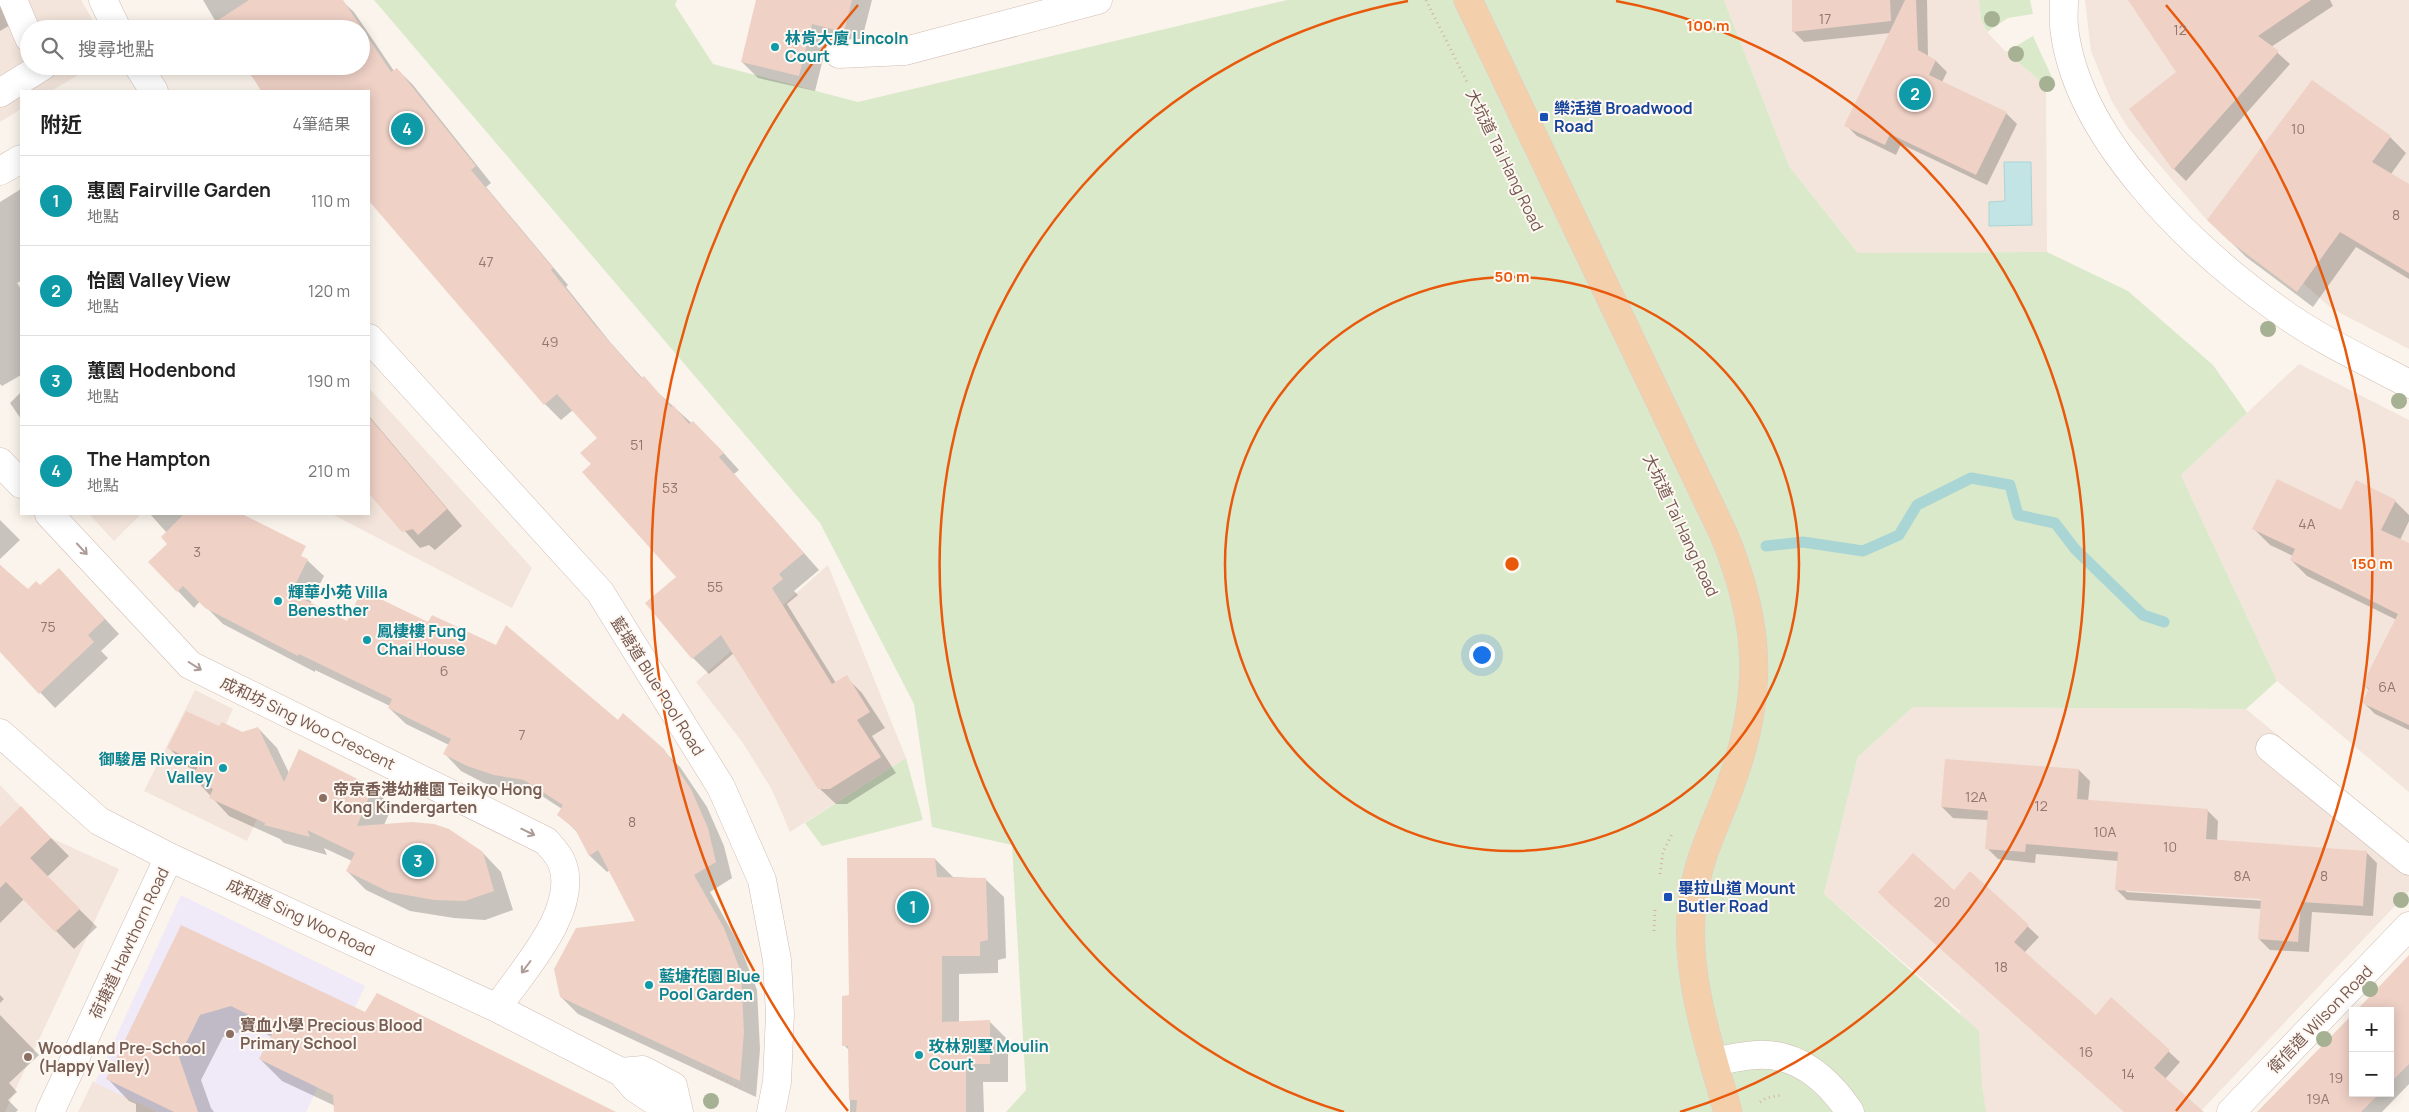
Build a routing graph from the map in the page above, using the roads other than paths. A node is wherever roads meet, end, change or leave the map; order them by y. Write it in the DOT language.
graph roads {
  1 [pos="14,0"];
  2 [pos="1098,0"];
  3 [pos="1468,0"];
  4 [pos="2064,0"];
  5 [pos="22,20"];
  6 [pos="839,54"];
  7 [pos="29,75"];
  8 [pos="144,75"];
  9 [pos="153,90"];
  10 [pos="0,93"];
  11 [pos="20,160"];
  12 [pos="0,171"];
  13 [pos="370,339"];
  14 [pos="2409,384"];
  15 [pos="0,462"];
  16 [pos="20,483"];
  17 [pos="50,515"];
  18 [pos="0,734"];
  19 [pos="2270,748"];
  20 [pos="169,857"];
  21 [pos="2409,862"];
  22 [pos="2409,926"];
  23 [pos="497,1008"];
  24 [pos="1714,1062"];
  25 [pos="622,1072"];
  26 [pos="50,1112"];
  27 [pos="671,1112"];
  28 [pos="679,1112"];
  29 [pos="771,1112"];
  30 [pos="1728,1112"];
  31 [pos="1850,1112"];
  32 [pos="2231,1112"];
  1 -- 5 [label="street"];
  2 -- 6 [label="street"];
  3 -- 24 [label="main road, 大坑道 Tai Hang Road"];
  4 -- 14 [label="street"];
  7 -- 10 [label="street"];
  8 -- 9 [label="street"];
  11 -- 12 [label="street"];
  13 -- 29 [label="street, 藍塘道 Blue Pool Road"];
  15 -- 16 [label="street"];
  17 -- 23 [label="street, 成和坊 Sing Woo Crescent, one-way"];
  18 -- 20 [label="street, 成和道 Sing Woo Road"];
  19 -- 21 [label="street"];
  20 -- 23 [label="street, 成和道 Sing Woo Road"];
  20 -- 26 [label="street, 荷塘道 Hawthorn Road"];
  22 -- 32 [label="street, 衛信道 Wilson Road"];
  23 -- 25 [label="street, 成和道 Sing Woo Road"];
  24 -- 30 [label="main road, 大坑道 Tai Hang Road"];
  24 -- 31 [label="street"];
  25 -- 27 [label="street, 成和道 Sing Woo Road"];
  25 -- 28 [label="street, 成和道 Sing Woo Road"];
}
